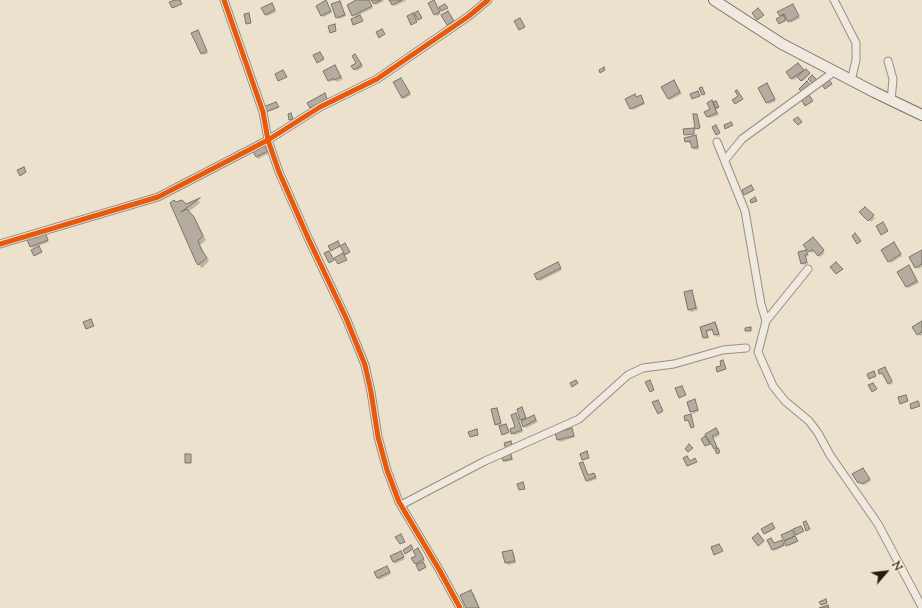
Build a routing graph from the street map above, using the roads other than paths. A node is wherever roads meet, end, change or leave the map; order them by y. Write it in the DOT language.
graph roads {
  1 [pos="224,0"];
  2 [pos="488,0"];
  3 [pos="715,0"];
  4 [pos="834,0"];
  5 [pos="888,61"];
  6 [pos="831,74"];
  7 [pos="851,81"];
  8 [pos="891,101"];
  9 [pos="922,115"];
  10 [pos="268,140"];
  11 [pos="717,142"];
  12 [pos="725,160"];
  13 [pos="0,244"];
  14 [pos="808,269"];
  15 [pos="766,321"];
  16 [pos="746,348"];
  17 [pos="401,505"];
  18 [pos="922,607"];
  19 [pos="460,608"];
  1 -- 10 [label="street"];
  2 -- 10 [label="street"];
  3 -- 7 [label="main road"];
  4 -- 7 [label="street"];
  5 -- 8 [label="street"];
  6 -- 12 [label="street"];
  7 -- 8 [label="main road"];
  8 -- 9 [label="main road"];
  10 -- 13 [label="street"];
  10 -- 17 [label="street"];
  11 -- 12 [label="street"];
  12 -- 15 [label="street"];
  14 -- 15 [label="street"];
  15 -- 18 [label="street"];
  16 -- 17 [label="street"];
  17 -- 19 [label="street"];
}
